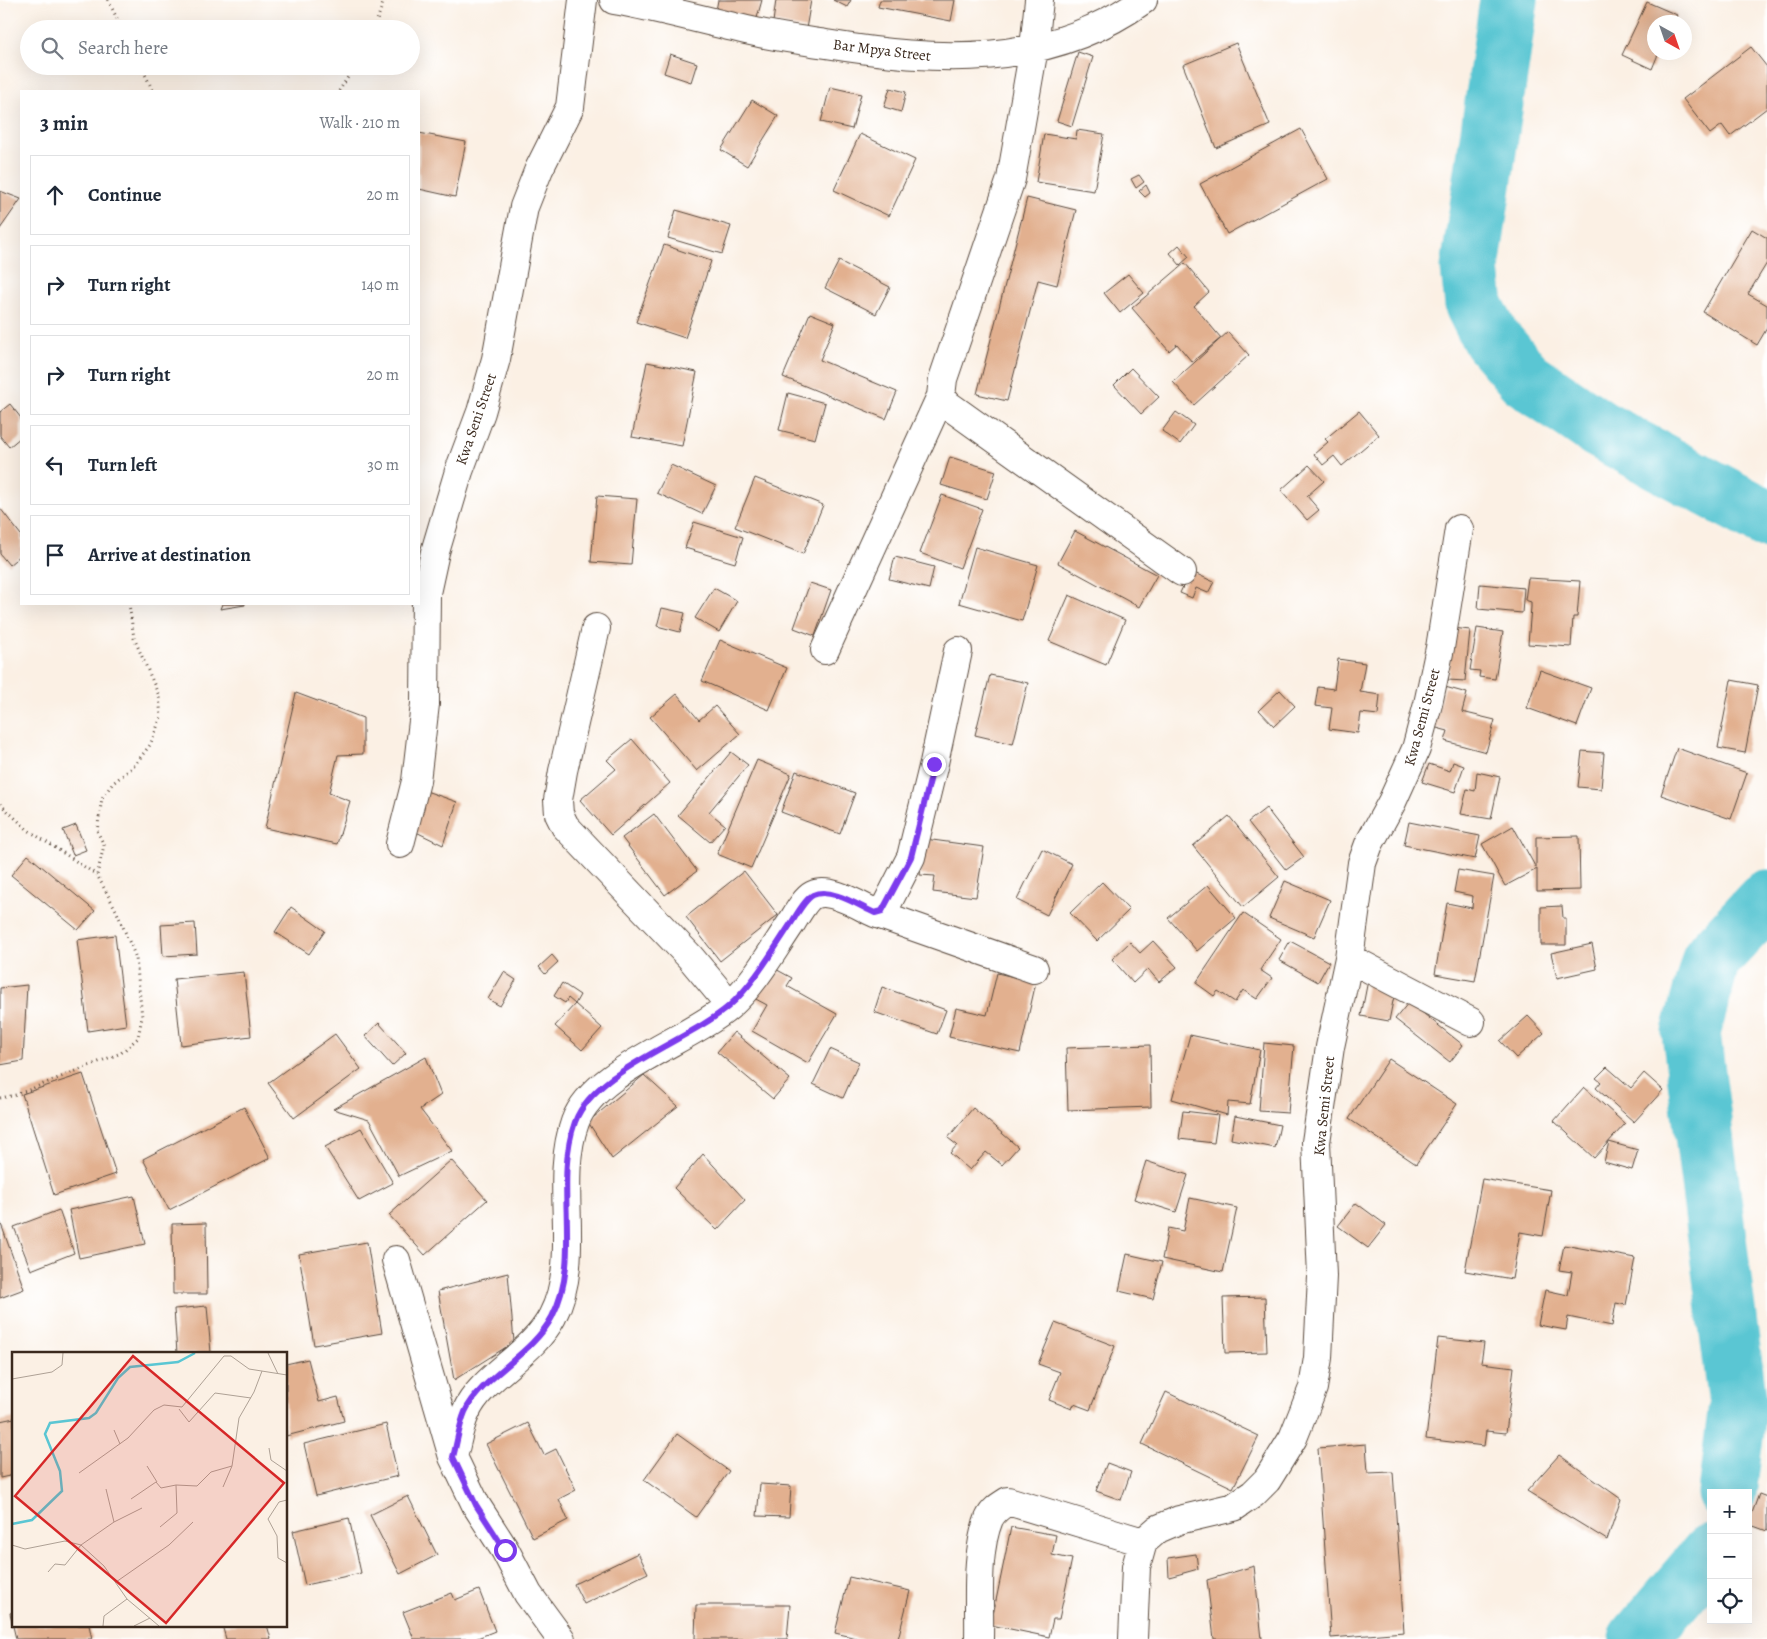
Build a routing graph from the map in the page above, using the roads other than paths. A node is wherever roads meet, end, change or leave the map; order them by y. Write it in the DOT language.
graph roads {
  1 [pos="583,0"];
  2 [pos="614,0"];
  3 [pos="1039,0"];
  4 [pos="1143,0"];
  5 [pos="1034,48"];
  6 [pos="941,396"];
  7 [pos="1459,529"];
  8 [pos="1182,572"];
  9 [pos="596,628"];
  10 [pos="825,650"];
  11 [pos="958,651"];
  12 [pos="400,844"];
  13 [pos="875,913"];
  14 [pos="1349,958"];
  15 [pos="1034,969"];
  16 [pos="730,1005"];
  17 [pos="1471,1022"];
  18 [pos="396,1260"];
  19 [pos="453,1457"];
  20 [pos="1143,1542"];
  21 [pos="561,1639"];
  22 [pos="979,1639"];
  23 [pos="1132,1639"];
  1 -- 12 [label="street, Kwa Seni Street"];
  2 -- 5 [label="street, Bar Mpya Street"];
  3 -- 5 [label="street"];
  4 -- 5 [label="street, Bar Mpya Street"];
  5 -- 6 [label="street"];
  6 -- 8 [label="street"];
  6 -- 10 [label="street"];
  7 -- 14 [label="street, Kwa Semi Street"];
  9 -- 16 [label="street"];
  11 -- 13 [label="street"];
  13 -- 15 [label="street"];
  13 -- 16 [label="street"];
  14 -- 17 [label="street"];
  14 -- 20 [label="street, Kwa Semi Street"];
  16 -- 19 [label="street"];
  18 -- 19 [label="street"];
  19 -- 21 [label="street"];
  20 -- 22 [label="street"];
  20 -- 23 [label="street"];
}
